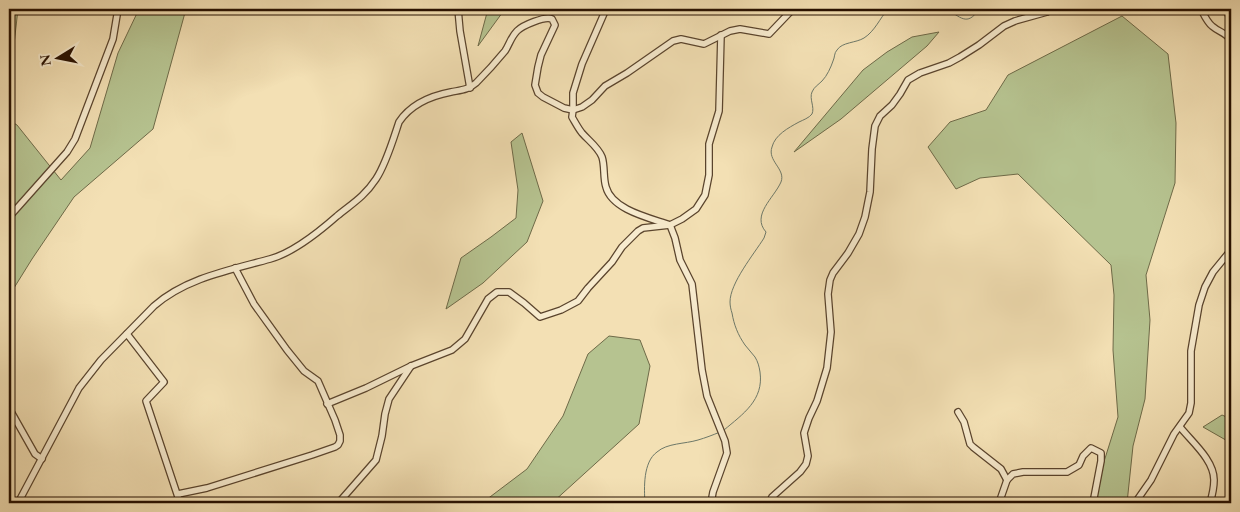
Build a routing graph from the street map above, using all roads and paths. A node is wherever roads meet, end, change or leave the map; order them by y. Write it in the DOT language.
graph roads {
  1 [pos="118,9"];
  2 [pos="458,9"];
  3 [pos="606,9"];
  4 [pos="795,9"];
  5 [pos="1051,9"];
  6 [pos="1201,9"];
  7 [pos="1227,9"];
  8 [pos="1231,25"];
  9 [pos="1230,33"];
  10 [pos="721,35"];
  11 [pos="1231,42"];
  12 [pos="470,88"];
  13 [pos="573,110"];
  14 [pos="9,219"];
  15 [pos="670,225"];
  16 [pos="1231,250"];
  17 [pos="234,268"];
  18 [pos="127,334"];
  19 [pos="412,366"];
  20 [pos="327,404"];
  21 [pos="9,408"];
  22 [pos="958,412"];
  23 [pos="1180,427"];
  24 [pos="42,459"];
  25 [pos="1007,480"];
  26 [pos="178,494"];
  27 [pos="18,503"];
  28 [pos="180,503"];
  29 [pos="218,503"];
  30 [pos="223,503"];
  31 [pos="336,503"];
  32 [pos="711,503"];
  33 [pos="769,503"];
  34 [pos="999,503"];
  35 [pos="1093,503"];
  36 [pos="1135,503"];
  37 [pos="1210,503"];
  1 -- 14 [label="street"];
  2 -- 12 [label="street"];
  3 -- 13 [label="street"];
  4 -- 10 [label="street"];
  5 -- 33 [label="street"];
  6 -- 9 [label="street"];
  7 -- 8 [label="street"];
  9 -- 11 [label="street"];
  10 -- 13 [label="street"];
  10 -- 15 [label="street"];
  12 -- 13 [label="street"];
  12 -- 17 [label="street"];
  13 -- 15 [label="street"];
  15 -- 19 [label="street"];
  15 -- 32 [label="street"];
  16 -- 23 [label="street"];
  17 -- 18 [label="street"];
  17 -- 20 [label="street"];
  18 -- 24 [label="street"];
  18 -- 26 [label="street"];
  19 -- 20 [label="street"];
  19 -- 31 [label="street"];
  20 -- 26 [label="street"];
  21 -- 24 [label="street"];
  22 -- 25 [label="street"];
  23 -- 36 [label="street"];
  23 -- 37 [label="street"];
  24 -- 27 [label="street"];
  25 -- 34 [label="street"];
  25 -- 35 [label="street"];
  26 -- 28 [label="street"];
  29 -- 30 [label="street"];
}
